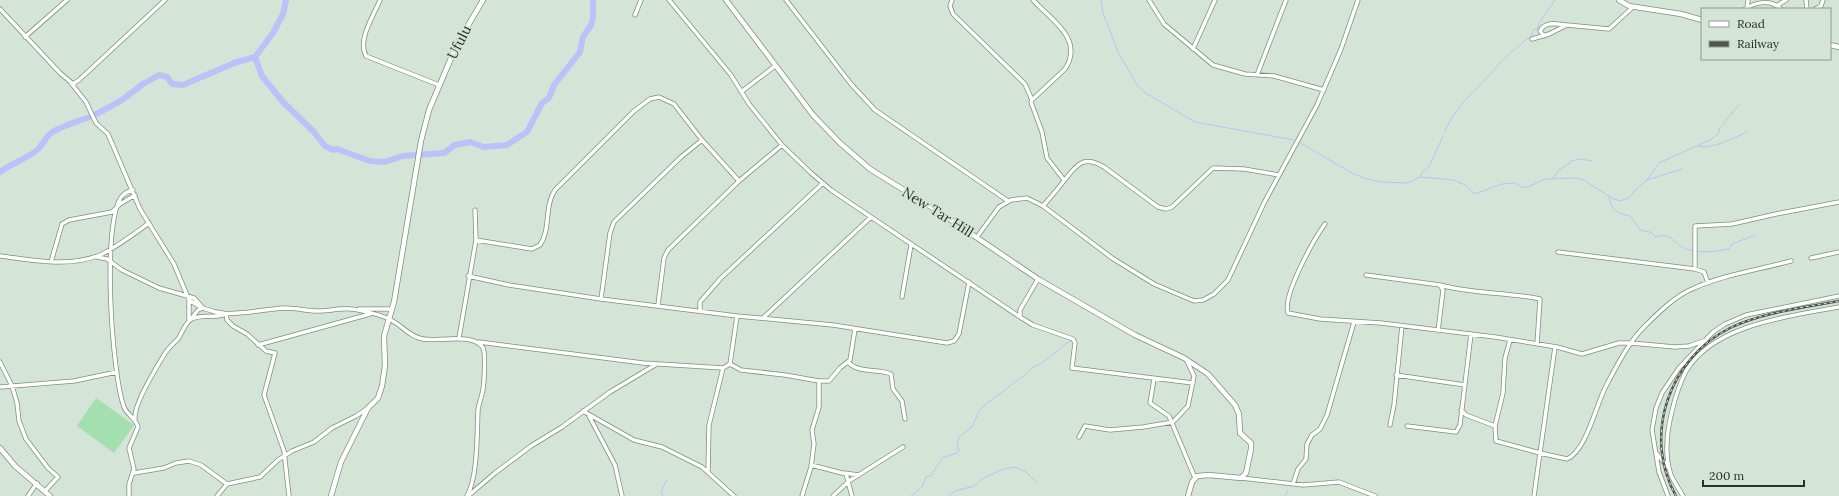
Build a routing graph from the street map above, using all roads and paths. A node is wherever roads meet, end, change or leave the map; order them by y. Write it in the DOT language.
graph roads {
  1 [pos="67,0"];
  2 [pos="166,0"];
  3 [pos="380,0"];
  4 [pos="483,0"];
  5 [pos="641,0"];
  6 [pos="669,0"];
  7 [pos="726,0"];
  8 [pos="786,0"];
  9 [pos="952,0"];
  10 [pos="1032,0"];
  11 [pos="1149,0"];
  12 [pos="1215,0"];
  13 [pos="1286,0"];
  14 [pos="1358,0"];
  15 [pos="1619,0"];
  16 [pos="1748,0"];
  17 [pos="1786,0"];
  18 [pos="1823,0"];
  19 [pos="1778,5"];
  20 [pos="1633,7"];
  21 [pos="1746,8"];
  22 [pos="1781,8"];
  23 [pos="1817,8"];
  24 [pos="0,9"];
  25 [pos="635,15"];
  26 [pos="1701,20"];
  27 [pos="1567,25"];
  28 [pos="25,36"];
  29 [pos="1544,36"];
  30 [pos="1532,39"];
  31 [pos="1193,49"];
  32 [pos="775,66"];
  33 [pos="1257,75"];
  34 [pos="71,83"];
  35 [pos="439,86"];
  36 [pos="1324,90"];
  37 [pos="741,92"];
  38 [pos="1032,100"];
  39 [pos="702,140"];
  40 [pos="782,145"];
  41 [pos="1278,175"];
  42 [pos="1064,180"];
  43 [pos="739,181"];
  44 [pos="823,183"];
  45 [pos="133,190"];
  46 [pos="135,195"];
  47 [pos="1008,201"];
  48 [pos="1839,202"];
  49 [pos="1043,206"];
  50 [pos="117,207"];
  51 [pos="475,210"];
  52 [pos="870,217"];
  53 [pos="149,223"];
  54 [pos="1325,224"];
  55 [pos="977,237"];
  56 [pos="476,240"];
  57 [pos="911,245"];
  58 [pos="110,249"];
  59 [pos="1558,252"];
  60 [pos="1839,252"];
  61 [pos="0,256"];
  62 [pos="94,256"];
  63 [pos="1811,258"];
  64 [pos="1791,261"];
  65 [pos="51,262"];
  66 [pos="111,262"];
  67 [pos="1695,269"];
  68 [pos="1366,275"];
  69 [pos="468,276"];
  70 [pos="1038,279"];
  71 [pos="969,282"];
  72 [pos="1708,283"];
  73 [pos="1440,285"];
  74 [pos="187,296"];
  75 [pos="1839,296"];
  76 [pos="902,297"];
  77 [pos="602,299"];
  78 [pos="189,300"];
  79 [pos="658,305"];
  80 [pos="1839,307"];
  81 [pos="203,308"];
  82 [pos="347,309"];
  83 [pos="392,309"];
  84 [pos="700,310"];
  85 [pos="225,314"];
  86 [pos="371,314"];
  87 [pos="737,316"];
  88 [pos="1020,317"];
  89 [pos="762,318"];
  90 [pos="389,319"];
  91 [pos="189,322"];
  92 [pos="1354,322"];
  93 [pos="1402,326"];
  94 [pos="855,329"];
  95 [pos="1438,330"];
  96 [pos="1471,334"];
  97 [pos="459,338"];
  98 [pos="1510,340"];
  99 [pos="1706,340"];
  100 [pos="478,342"];
  101 [pos="1631,343"];
  102 [pos="1537,344"];
  103 [pos="258,345"];
  104 [pos="1555,347"];
  105 [pos="1186,360"];
  106 [pos="0,362"];
  107 [pos="848,362"];
  108 [pos="656,364"];
  109 [pos="730,364"];
  110 [pos="723,368"];
  111 [pos="117,372"];
  112 [pos="1396,375"];
  113 [pos="1154,379"];
  114 [pos="819,381"];
  115 [pos="1193,383"];
  116 [pos="1464,385"];
  117 [pos="12,386"];
  118 [pos="0,387"];
  119 [pos="370,406"];
  120 [pos="1461,410"];
  121 [pos="583,411"];
  122 [pos="588,414"];
  123 [pos="135,419"];
  124 [pos="905,419"];
  125 [pos="1173,422"];
  126 [pos="1390,425"];
  127 [pos="1407,426"];
  128 [pos="1495,426"];
  129 [pos="1079,437"];
  130 [pos="902,447"];
  131 [pos="0,448"];
  132 [pos="1656,452"];
  133 [pos="1540,453"];
  134 [pos="5,454"];
  135 [pos="284,456"];
  136 [pos="0,457"];
  137 [pos="811,466"];
  138 [pos="1670,470"];
  139 [pos="708,472"];
  140 [pos="134,473"];
  141 [pos="844,473"];
  142 [pos="859,475"];
  143 [pos="1195,478"];
  144 [pos="1241,478"];
  145 [pos="849,481"];
  146 [pos="37,484"];
  147 [pos="227,484"];
  148 [pos="1293,484"];
  149 [pos="45,491"];
  150 [pos="469,495"];
  151 [pos="28,496"];
  152 [pos="50,496"];
  153 [pos="129,496"];
  154 [pos="217,496"];
  155 [pos="289,496"];
  156 [pos="331,496"];
  157 [pos="622,496"];
  158 [pos="734,496"];
  159 [pos="802,496"];
  160 [pos="833,496"];
  161 [pos="852,496"];
  162 [pos="1188,496"];
  163 [pos="1375,496"];
  164 [pos="1534,496"];
  165 [pos="1668,496"];
  166 [pos="1683,496"];
  1 -- 28 [label="street"];
  2 -- 34 [label="street"];
  3 -- 35 [label="street"];
  4 -- 35 [label="street, Ufulu"];
  5 -- 25 [label="street"];
  6 -- 37 [label="street"];
  7 -- 32 [label="street, New Tar Hill"];
  8 -- 47 [label="street"];
  9 -- 38 [label="street"];
  10 -- 38 [label="street"];
  11 -- 31 [label="street"];
  12 -- 31 [label="street"];
  13 -- 33 [label="street"];
  14 -- 36 [label="street"];
  15 -- 20 [label="street"];
  16 -- 21 [label="street"];
  17 -- 19 [label="street"];
  18 -- 23 [label="street"];
  19 -- 21 [label="street"];
  19 -- 22 [label="street"];
  20 -- 26 [label="street"];
  20 -- 27 [label="street"];
  24 -- 28 [label="street"];
  27 -- 29 [label="street"];
  27 -- 29 [label="street"];
  28 -- 34 [label="street"];
  29 -- 30 [label="street"];
  31 -- 33 [label="street"];
  32 -- 37 [label="street"];
  32 -- 55 [label="street, New Tar Hill"];
  33 -- 36 [label="street"];
  34 -- 45 [label="street"];
  35 -- 83 [label="street, Ufulu"];
  36 -- 41 [label="street"];
  37 -- 40 [label="street"];
  38 -- 42 [label="street"];
  39 -- 43 [label="street"];
  39 -- 56 [label="street"];
  39 -- 77 [label="street"];
  40 -- 43 [label="street"];
  40 -- 44 [label="street"];
  41 -- 42 [label="street"];
  41 -- 49 [label="street"];
  42 -- 49 [label="street"];
  43 -- 79 [label="street"];
  44 -- 52 [label="street"];
  44 -- 84 [label="street"];
  45 -- 46 [label="street"];
  45 -- 50 [label="street"];
  46 -- 50 [label="street"];
  46 -- 53 [label="street"];
  47 -- 49 [label="street"];
  47 -- 55 [label="street"];
  48 -- 67 [label="street"];
  50 -- 58 [label="street"];
  50 -- 65 [label="street"];
  51 -- 56 [label="street"];
  52 -- 57 [label="street"];
  52 -- 89 [label="street"];
  53 -- 58 [label="street"];
  53 -- 74 [label="street"];
  54 -- 92 [label="street"];
  55 -- 70 [label="street, New Tar Hill"];
  56 -- 69 [label="street"];
  57 -- 71 [label="street"];
  57 -- 76 [label="street"];
  58 -- 62 [label="street"];
  58 -- 66 [label="street"];
  59 -- 67 [label="street"];
  60 -- 63 [label="street"];
  61 -- 65 [label="street"];
  62 -- 65 [label="street"];
  62 -- 66 [label="street"];
  64 -- 72 [label="street"];
  66 -- 74 [label="street"];
  66 -- 111 [label="street"];
  67 -- 72 [label="street"];
  68 -- 73 [label="street"];
  69 -- 77 [label="street"];
  69 -- 97 [label="street"];
  70 -- 88 [label="street"];
  70 -- 105 [label="street, New Tar Hill"];
  71 -- 88 [label="street"];
  71 -- 94 [label="street"];
  72 -- 101 [label="street"];
  73 -- 95 [label="street"];
  73 -- 102 [label="street"];
  74 -- 78 [label="street"];
  74 -- 81 [label="street"];
  75 -- 99 [label="street"];
  77 -- 79 [label="street"];
  78 -- 81 [label="street"];
  78 -- 91 [label="street"];
  79 -- 84 [label="street"];
  80 -- 138 [label="street"];
  81 -- 85 [label="street"];
  81 -- 91 [label="street"];
  82 -- 83 [label="street"];
  82 -- 85 [label="street"];
  82 -- 86 [label="street"];
  83 -- 90 [label="street, Ufulu"];
  84 -- 87 [label="street"];
  85 -- 91 [label="street"];
  85 -- 103 [label="street"];
  86 -- 90 [label="street"];
  86 -- 103 [label="street"];
  87 -- 89 [label="street"];
  87 -- 109 [label="street"];
  88 -- 113 [label="street"];
  89 -- 94 [label="street"];
  90 -- 97 [label="street"];
  90 -- 119 [label="street, Ufulu"];
  91 -- 123 [label="street"];
  92 -- 93 [label="street"];
  92 -- 148 [label="street"];
  93 -- 95 [label="street"];
  93 -- 112 [label="street"];
  94 -- 107 [label="street"];
  95 -- 96 [label="street"];
  96 -- 98 [label="street"];
  96 -- 116 [label="street"];
  97 -- 100 [label="street"];
  98 -- 102 [label="street"];
  98 -- 128 [label="street"];
  99 -- 101 [label="street"];
  99 -- 132 [label="street"];
  100 -- 108 [label="street"];
  100 -- 150 [label="street"];
  101 -- 104 [label="street"];
  101 -- 133 [label="street"];
  102 -- 104 [label="street"];
  103 -- 135 [label="street"];
  104 -- 133 [label="street"];
  105 -- 115 [label="street"];
  105 -- 144 [label="street, New Tar Hill"];
  106 -- 117 [label="street"];
  107 -- 114 [label="street"];
  107 -- 124 [label="street"];
  108 -- 110 [label="street"];
  108 -- 121 [label="street"];
  109 -- 110 [label="street"];
  109 -- 114 [label="street"];
  110 -- 139 [label="street"];
  111 -- 117 [label="street"];
  111 -- 123 [label="street"];
  112 -- 116 [label="street"];
  112 -- 126 [label="street"];
  113 -- 115 [label="street"];
  113 -- 125 [label="street"];
  114 -- 137 [label="street"];
  115 -- 125 [label="street"];
  116 -- 120 [label="street"];
  117 -- 118 [label="street"];
  117 -- 149 [label="street"];
  119 -- 135 [label="street"];
  119 -- 156 [label="street, Ufulu"];
  120 -- 127 [label="street"];
  120 -- 128 [label="street"];
  121 -- 122 [label="street"];
  121 -- 150 [label="street"];
  122 -- 139 [label="street"];
  122 -- 157 [label="street"];
  123 -- 140 [label="street"];
  125 -- 129 [label="street"];
  125 -- 143 [label="street"];
  128 -- 133 [label="street"];
  130 -- 142 [label="street"];
  131 -- 134 [label="street"];
  132 -- 138 [label="street"];
  132 -- 165 [label="street"];
  133 -- 164 [label="street"];
  134 -- 136 [label="street"];
  134 -- 146 [label="street"];
  135 -- 147 [label="street"];
  135 -- 155 [label="street"];
  137 -- 141 [label="street"];
  137 -- 159 [label="street"];
  138 -- 166 [label="street"];
  139 -- 158 [label="street"];
  140 -- 147 [label="street"];
  140 -- 153 [label="street"];
  141 -- 142 [label="street"];
  141 -- 145 [label="street"];
  142 -- 145 [label="street"];
  143 -- 144 [label="street"];
  143 -- 162 [label="street"];
  144 -- 148 [label="street"];
  145 -- 160 [label="street"];
  145 -- 161 [label="street"];
  146 -- 149 [label="street"];
  146 -- 151 [label="street"];
  147 -- 154 [label="street"];
  148 -- 163 [label="street"];
  149 -- 152 [label="street"];
}
